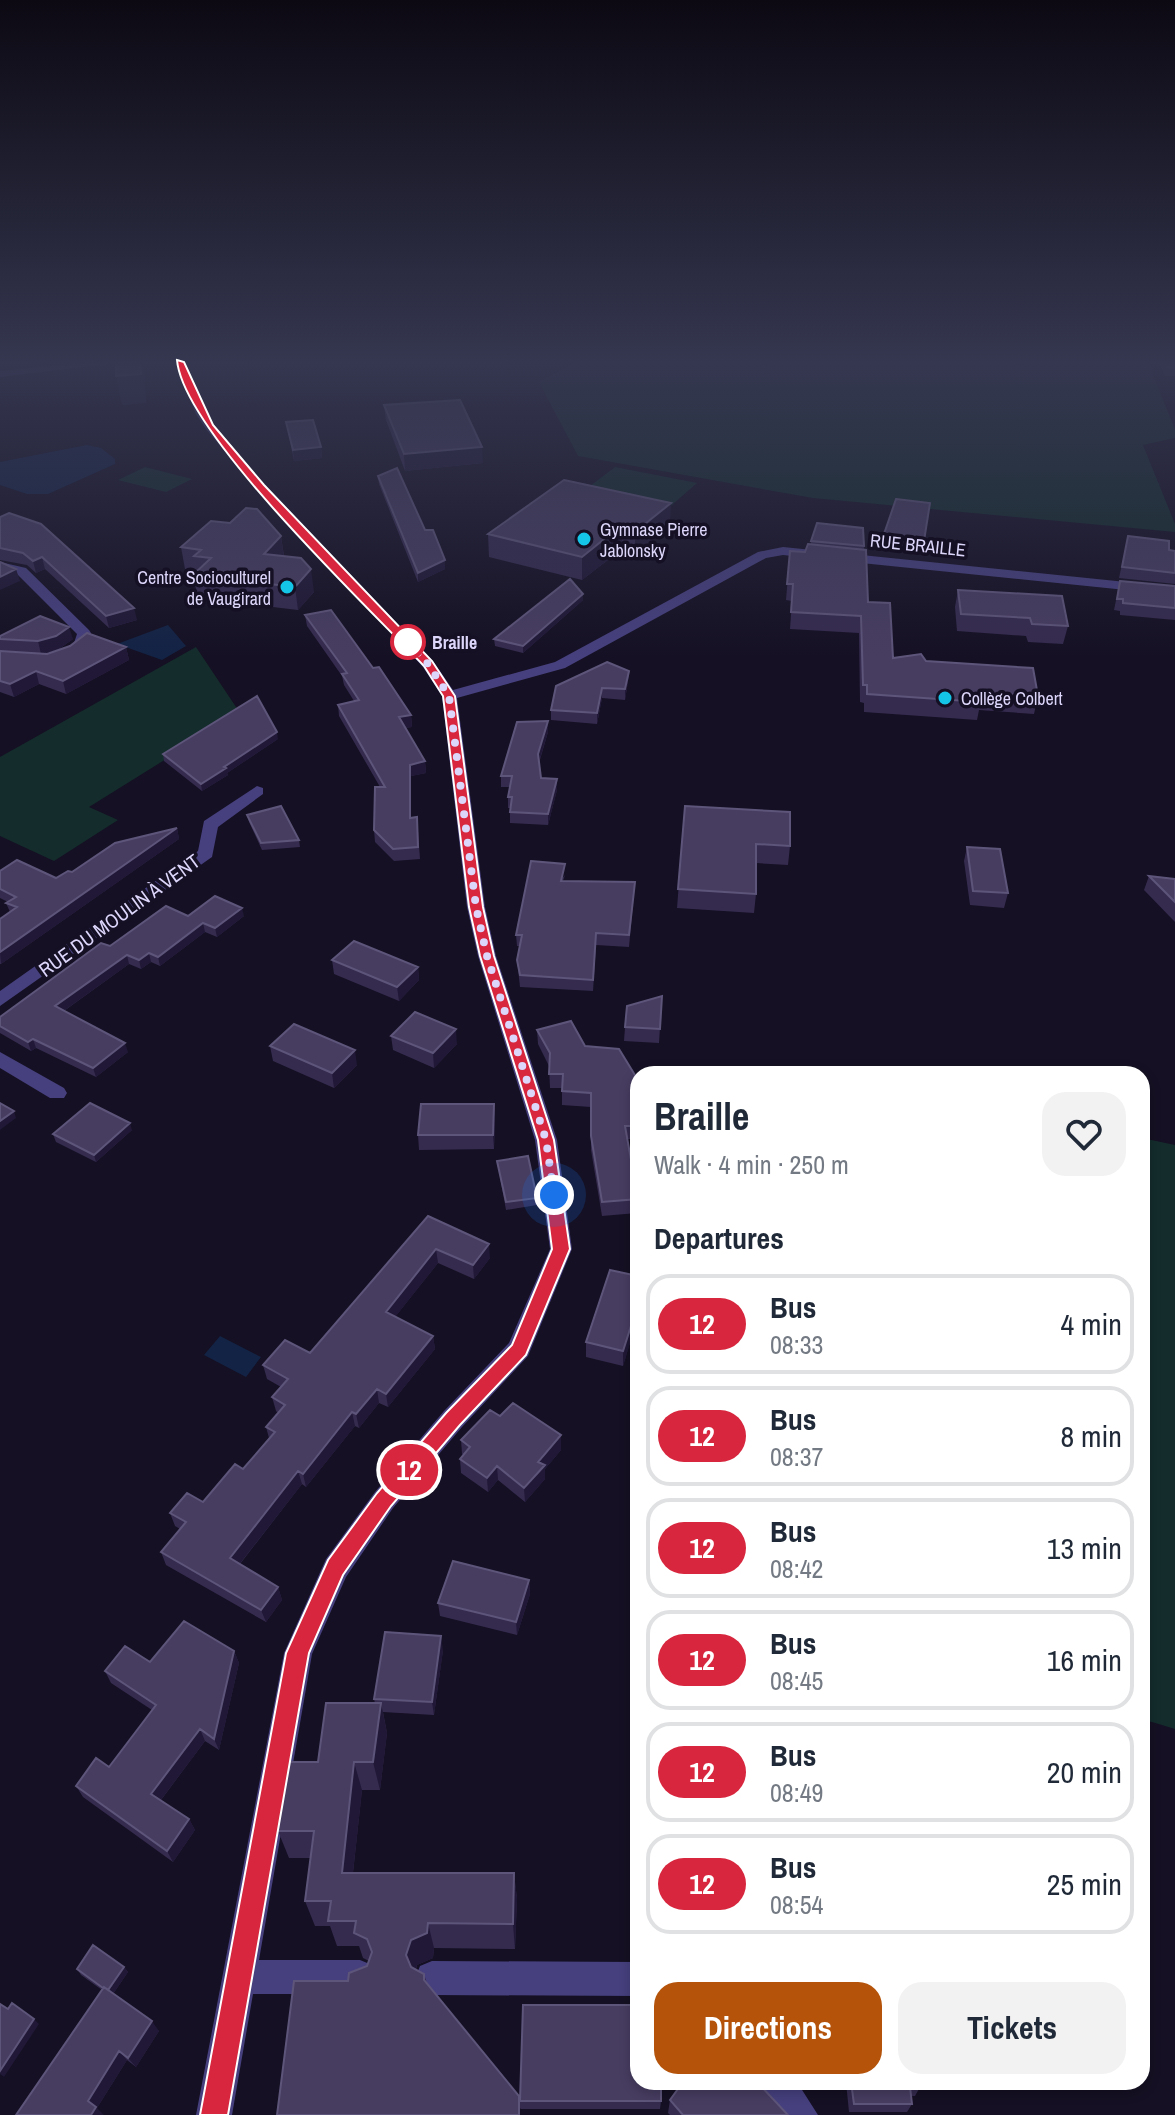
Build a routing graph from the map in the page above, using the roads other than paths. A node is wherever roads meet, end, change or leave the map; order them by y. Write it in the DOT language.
graph roads {
  1 [pos="239,461"];
  2 [pos="0,566"];
  3 [pos="1175,591"];
  4 [pos="54,660"];
  5 [pos="449,696"];
  6 [pos="257,791"];
  7 [pos="0,1000"];
  8 [pos="0,1059"];
  9 [pos="57,1093"];
  10 [pos="239,1977"];
  11 [pos="360,1977"];
  12 [pos="432,1978"];
  13 [pos="630,1979"];
  14 [pos="781,2090"];
  15 [pos="214,2115"];
  16 [pos="800,2115"];
  1 -- 5 [label="street"];
  2 -- 4 [label="street"];
  3 -- 5 [label="street, RUE BRAILLE"];
  5 -- 10 [label="street"];
  6 -- 7 [label="street, RUE DU MOULIN À VENT"];
  8 -- 9 [label="street"];
  10 -- 11 [label="street"];
  10 -- 15 [label="street"];
  12 -- 13 [label="street"];
  14 -- 16 [label="street"];
}
